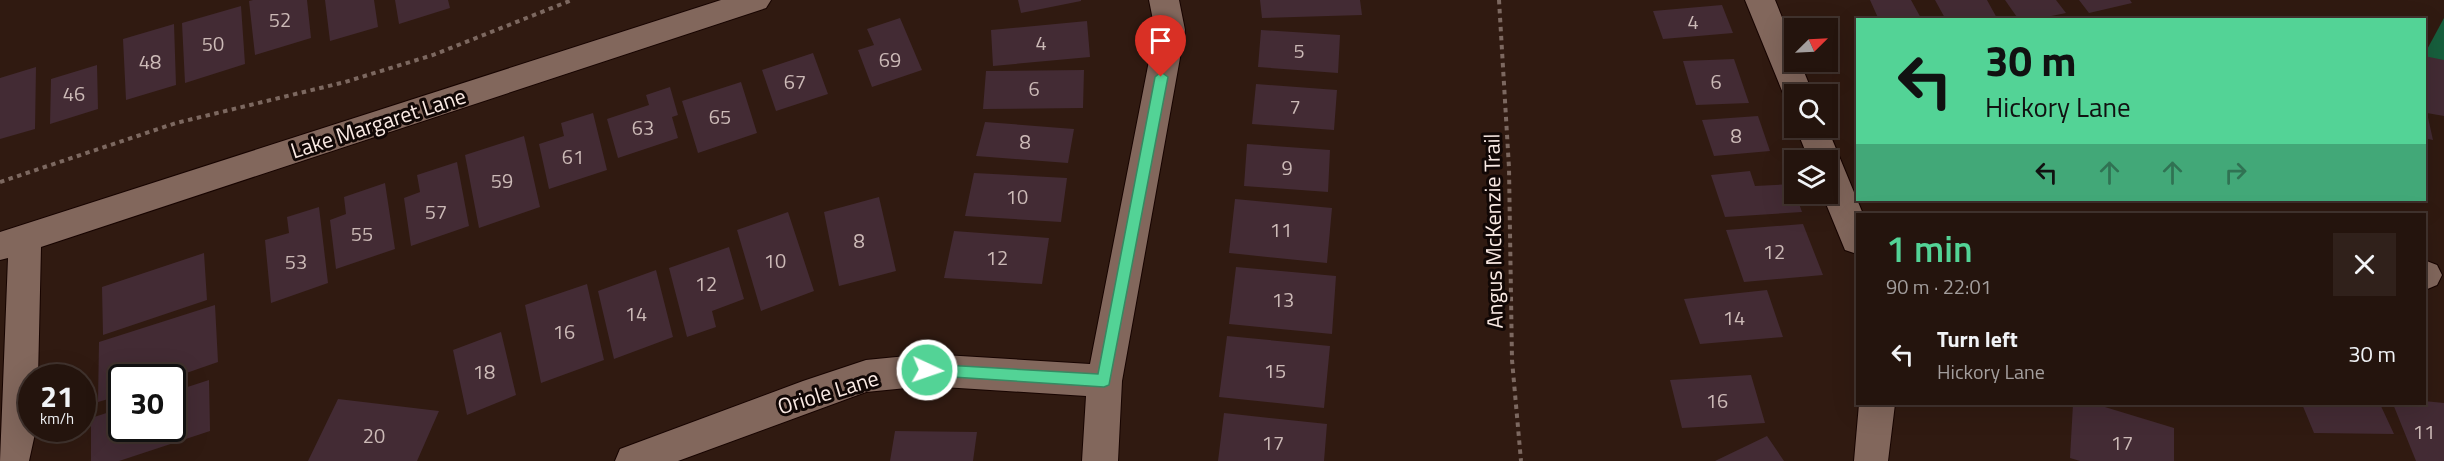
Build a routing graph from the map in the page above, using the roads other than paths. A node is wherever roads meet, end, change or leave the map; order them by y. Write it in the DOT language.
graph roads {
  1 [pos="756,0"];
  2 [pos="1164,0"];
  3 [pos="1760,0"];
  4 [pos="1794,84"];
  5 [pos="1838,193"];
  6 [pos="1856,238"];
  7 [pos="13,242"];
  8 [pos="1104,381"];
  9 [pos="1877,405"];
  10 [pos="1871,459"];
  11 [pos="11,461"];
  12 [pos="633,461"];
  13 [pos="1100,461"];
  1 -- 7 [label="street, Lake Margaret Lane"];
  2 -- 8 [label="street"];
  3 -- 4 [label="street"];
  5 -- 6 [label="street"];
  7 -- 11 [label="street"];
  8 -- 12 [label="street, Oriole Lane"];
  8 -- 13 [label="street"];
  9 -- 10 [label="street"];
}
